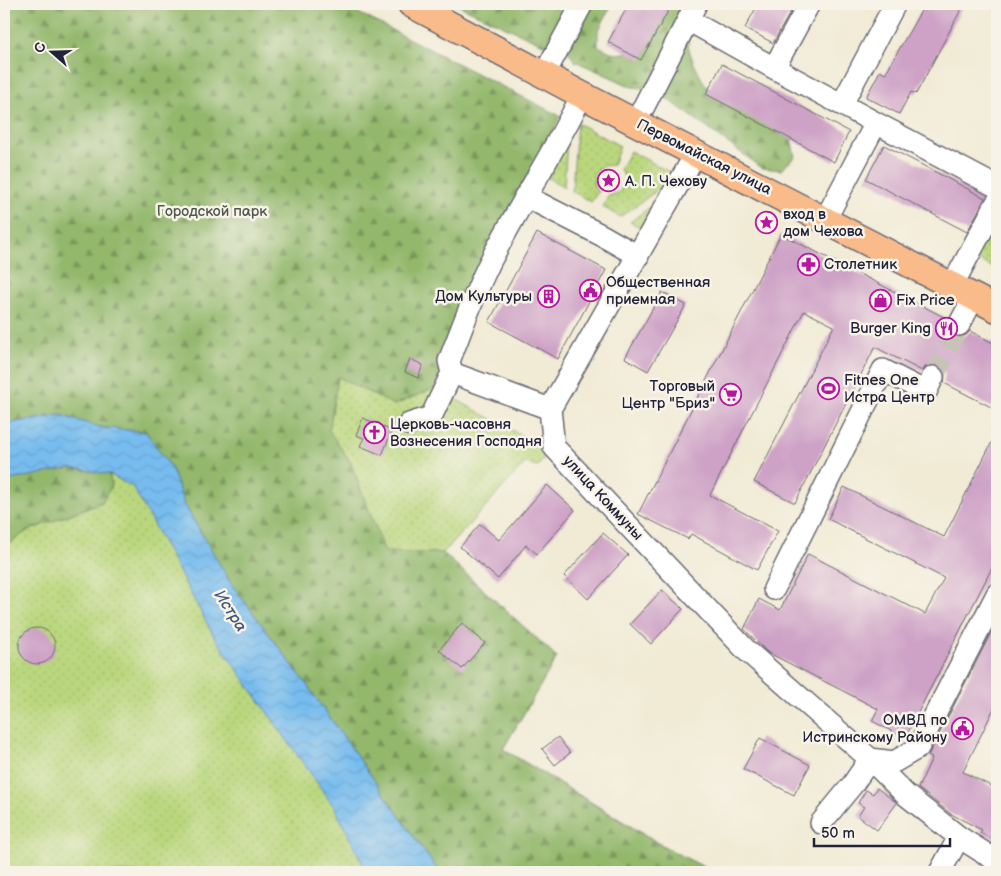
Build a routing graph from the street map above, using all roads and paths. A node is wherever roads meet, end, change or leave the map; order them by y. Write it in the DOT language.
graph roads {
  1 [pos="411,4"];
  2 [pos="582,4"];
  3 [pos="810,4"];
  4 [pos="895,4"];
  5 [pos="692,12"];
  6 [pos="774,68"];
  7 [pos="544,75"];
  8 [pos="582,95"];
  9 [pos="842,104"];
  10 [pos="636,122"];
  11 [pos="876,123"];
  12 [pos="696,153"];
  13 [pos="997,187"];
  14 [pos="525,196"];
  15 [pos="997,202"];
  16 [pos="824,220"];
  17 [pos="638,256"];
  18 [pos="963,292"];
  19 [pos="997,309"];
  20 [pos="959,325"];
  21 [pos="452,373"];
  22 [pos="933,377"];
  23 [pos="550,409"];
  24 [pos="409,424"];
  25 [pos="774,589"];
  26 [pos="997,594"];
  27 [pos="870,759"];
  28 [pos="821,823"];
  29 [pos="952,832"];
  30 [pos="997,861"];
  31 [pos="940,872"];
  1 -- 7 [label="main road, Первомайская улица"];
  2 -- 7 [label="street"];
  3 -- 6 [label="street"];
  4 -- 9 [label="street"];
  5 -- 6 [label="street"];
  5 -- 10 [label="street"];
  6 -- 9 [label="street"];
  7 -- 8 [label="main road, Первомайская улица"];
  8 -- 10 [label="main road, Первомайская улица"];
  8 -- 14 [label="street"];
  9 -- 11 [label="street"];
  10 -- 12 [label="main road, Первомайская улица"];
  11 -- 13 [label="street"];
  11 -- 16 [label="street"];
  12 -- 16 [label="main road, Первомайская улица"];
  12 -- 17 [label="street"];
  14 -- 17 [label="street"];
  14 -- 21 [label="street"];
  15 -- 18 [label="street"];
  16 -- 18 [label="main road, Первомайская улица"];
  17 -- 23 [label="street"];
  18 -- 19 [label="main road, Первомайская улица"];
  18 -- 20 [label="street"];
  21 -- 23 [label="street"];
  21 -- 24 [label="street"];
  22 -- 25 [label="street"];
  23 -- 27 [label="street, улица Коммуны"];
  26 -- 27 [label="street"];
  27 -- 28 [label="street"];
  27 -- 29 [label="street, улица Коммуны"];
  29 -- 30 [label="street, улица Коммуны"];
  29 -- 31 [label="street"];
}
